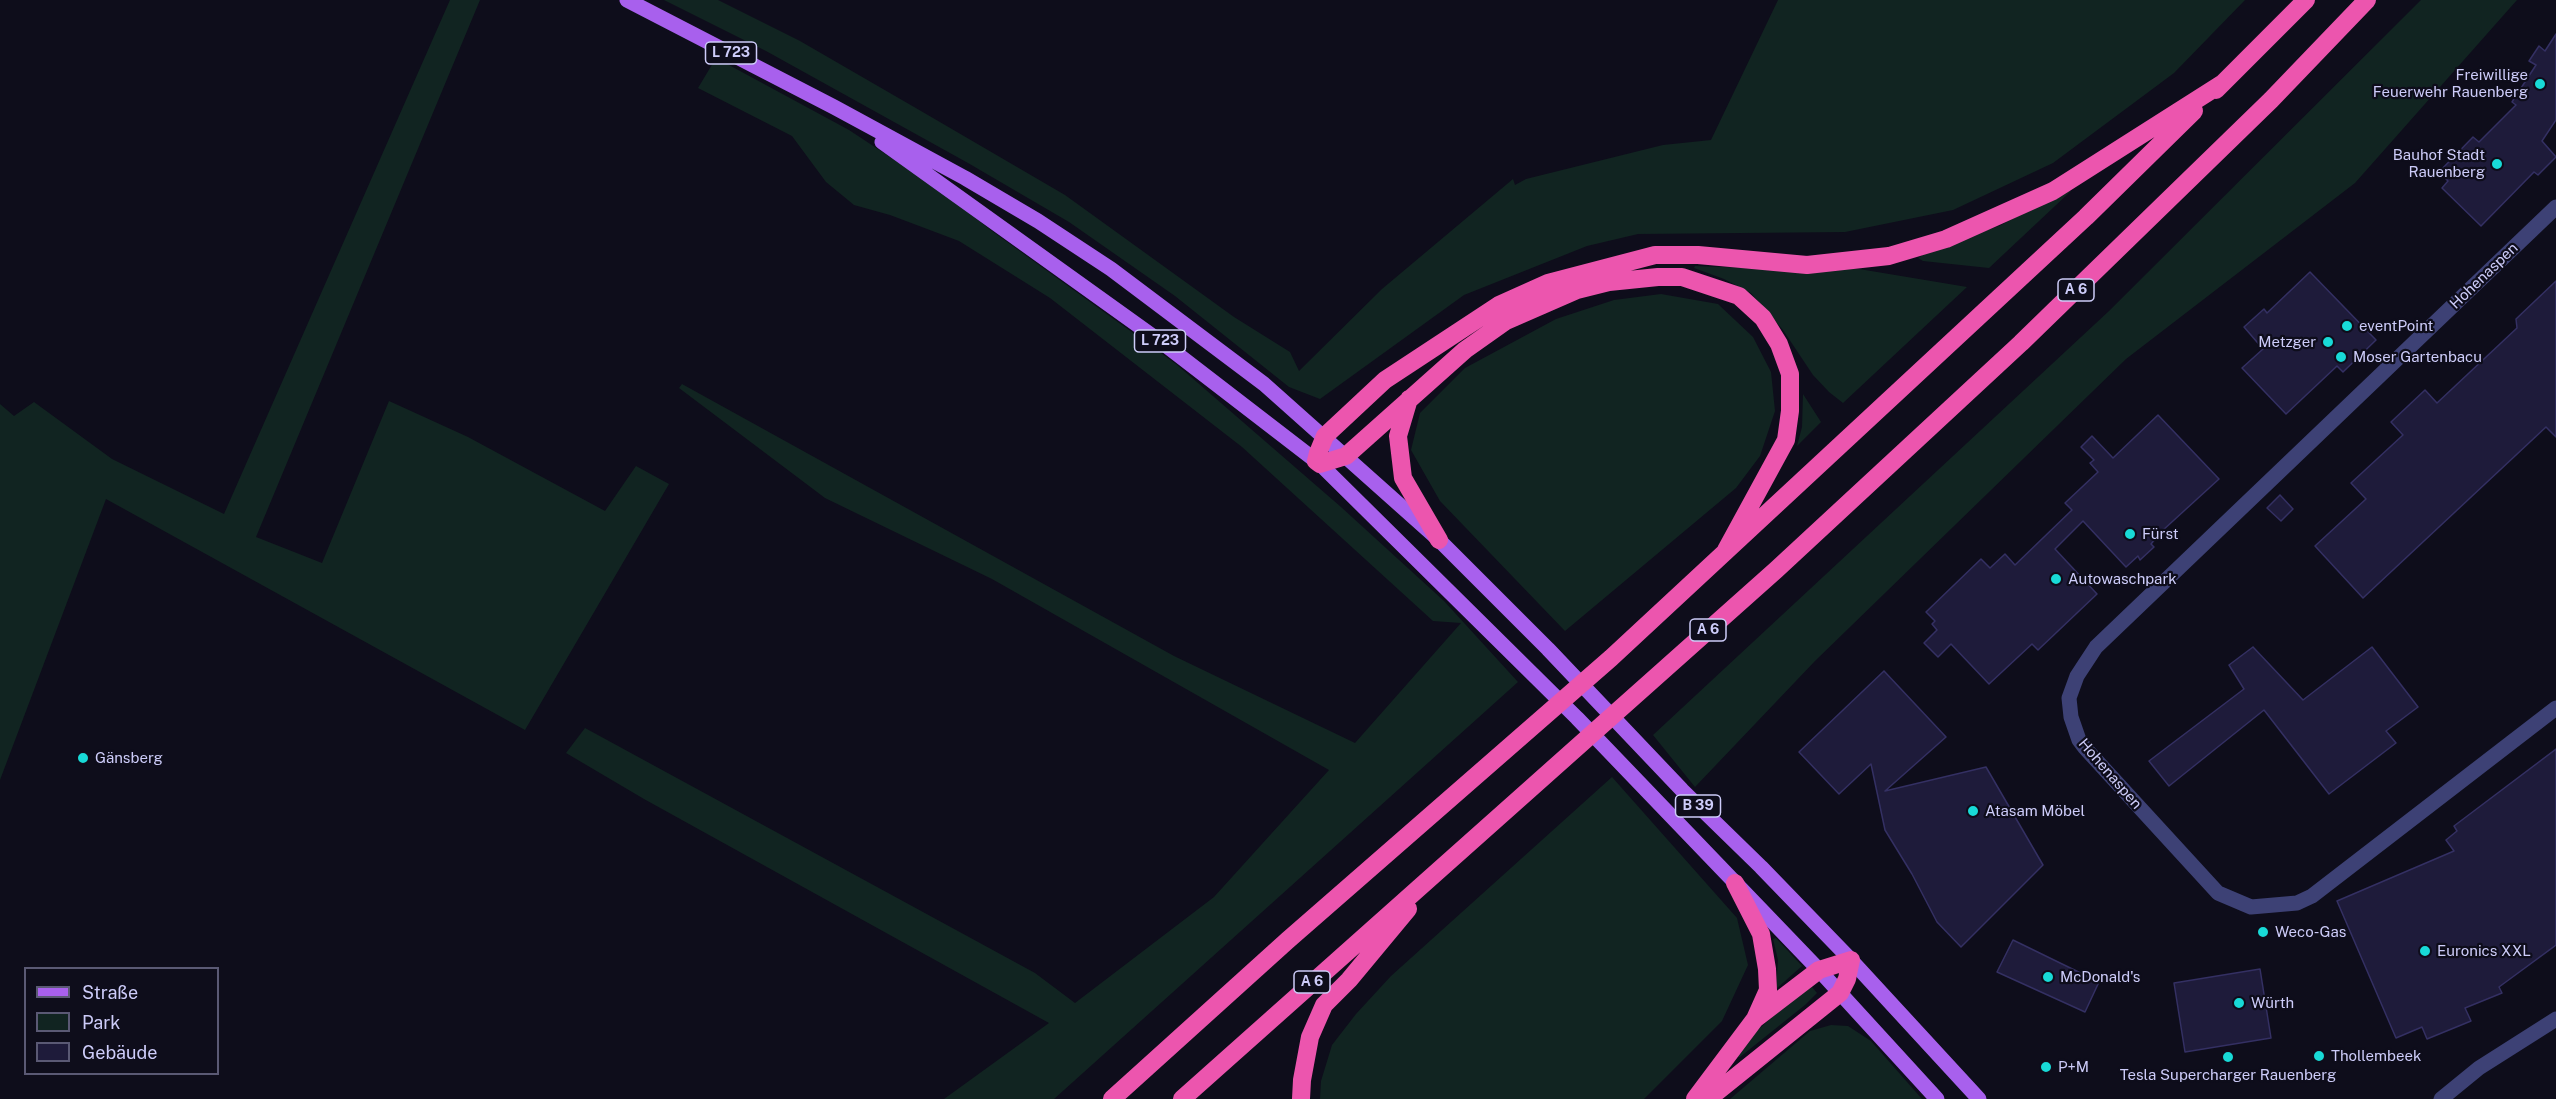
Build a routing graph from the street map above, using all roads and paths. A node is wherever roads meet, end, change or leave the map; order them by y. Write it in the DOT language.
graph roads {
  1 [pos="627,0"];
  2 [pos="2306,0"];
  3 [pos="2367,0"];
  4 [pos="2223,82"];
  5 [pos="834,107"];
  6 [pos="2556,207"];
  7 [pos="1409,397"];
  8 [pos="1325,436"];
  9 [pos="1346,456"];
  10 [pos="1320,464"];
  11 [pos="1353,499"];
  12 [pos="1439,540"];
  13 [pos="1726,550"];
  14 [pos="2556,708"];
  15 [pos="1444,866"];
  16 [pos="1735,883"];
  17 [pos="1851,960"];
  18 [pos="1819,970"];
  19 [pos="1840,993"];
  20 [pos="1755,1019"];
  21 [pos="2556,1019"];
  22 [pos="1112,1099"];
  23 [pos="1182,1099"];
  24 [pos="1301,1099"];
  25 [pos="1695,1099"];
  26 [pos="1708,1099"];
  27 [pos="1937,1099"];
  28 [pos="1979,1099"];
  29 [pos="2440,1099"];
  1 -- 5 [label="main road, L 723"];
  2 -- 4 [label="highway"];
  3 -- 15 [label="highway, A 6"];
  4 -- 8 [label="highway"];
  4 -- 13 [label="highway"];
  5 -- 8 [label="main road, L 723"];
  5 -- 10 [label="main road, L 723"];
  6 -- 14 [label="street, Hohenaspen"];
  7 -- 9 [label="highway"];
  7 -- 12 [label="highway"];
  7 -- 13 [label="highway"];
  8 -- 9 [label="main road, L 723"];
  8 -- 10 [label="highway"];
  9 -- 10 [label="highway"];
  9 -- 12 [label="main road, L 723"];
  10 -- 11 [label="main road, L 723"];
  11 -- 16 [label="main road, B 39"];
  12 -- 17 [label="main road, B 39"];
  13 -- 22 [label="highway"];
  15 -- 23 [label="highway, A 6"];
  15 -- 24 [label="highway"];
  16 -- 18 [label="main road, B 39"];
  16 -- 20 [label="highway"];
  17 -- 18 [label="highway"];
  17 -- 19 [label="highway"];
  17 -- 28 [label="main road, B 39"];
  18 -- 19 [label="main road, B 39"];
  18 -- 20 [label="highway"];
  19 -- 26 [label="highway"];
  19 -- 27 [label="main road, B 39"];
  20 -- 25 [label="highway"];
  21 -- 29 [label="street"];
}
